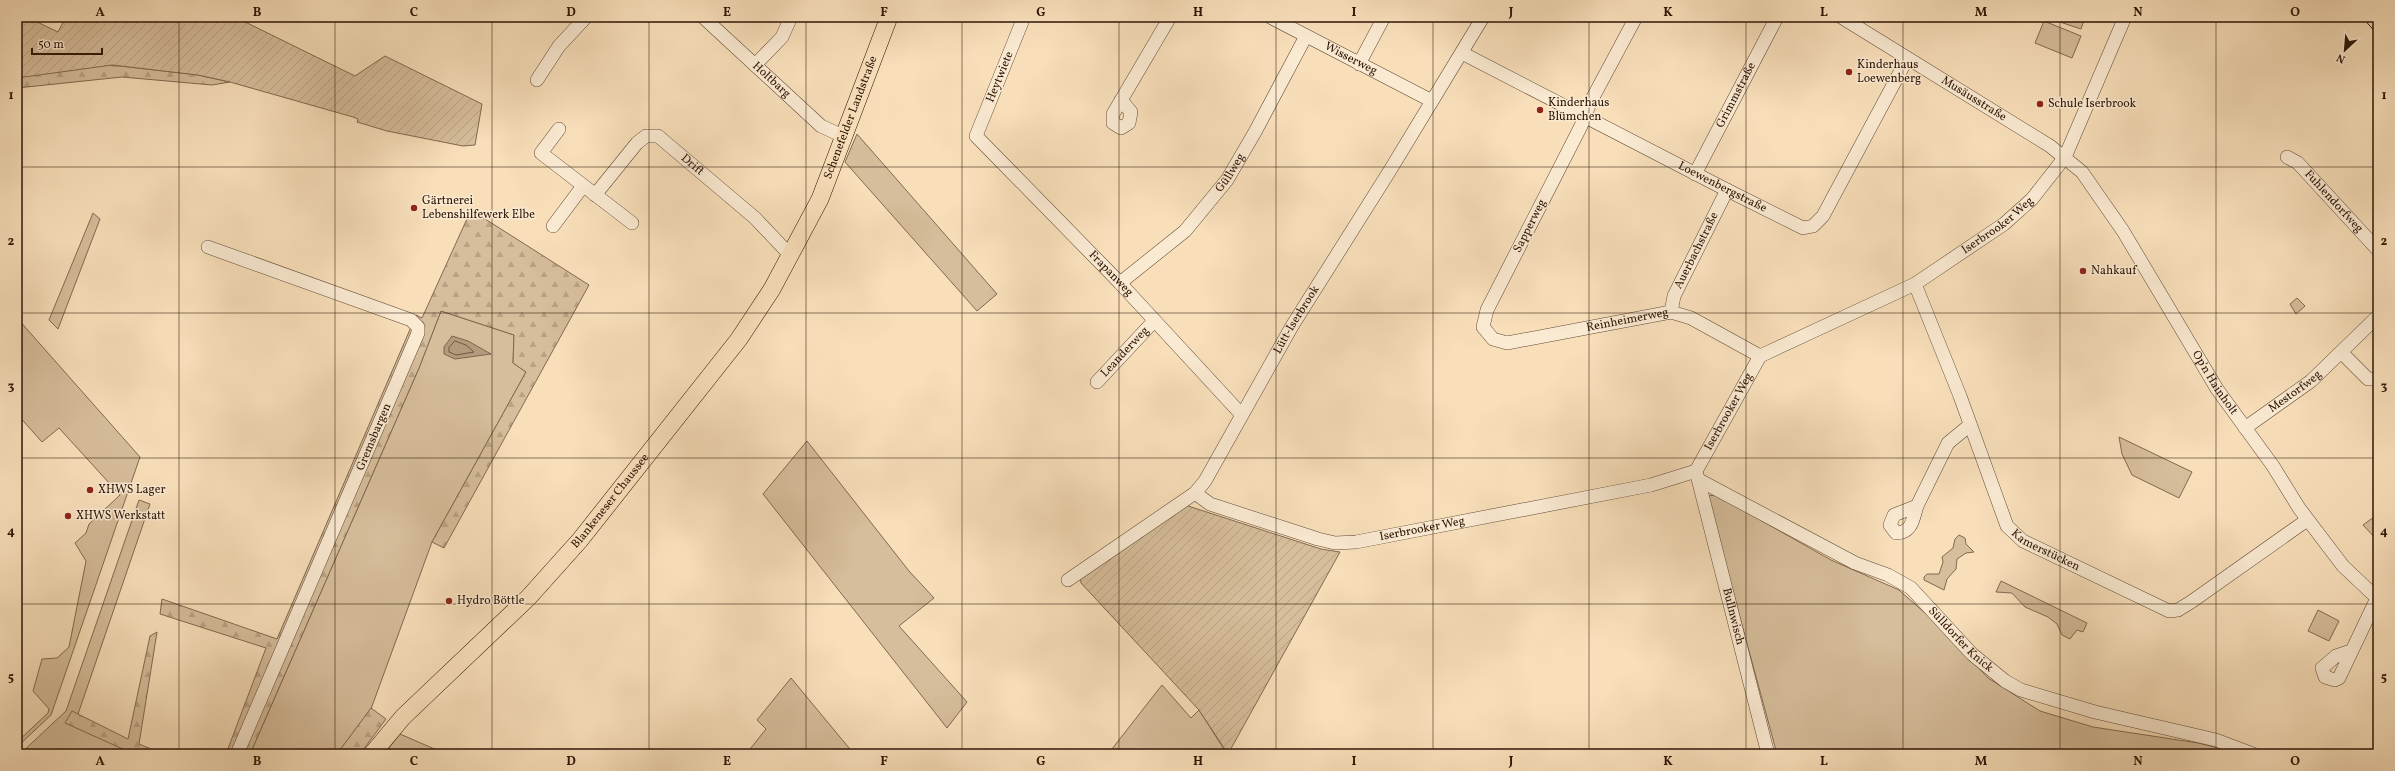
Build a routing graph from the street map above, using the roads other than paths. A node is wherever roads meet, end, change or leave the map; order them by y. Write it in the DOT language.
graph roads {
  1 [pos="586,17"];
  2 [pos="703,17"];
  3 [pos="791,17"];
  4 [pos="889,17"];
  5 [pos="1024,17"];
  6 [pos="1170,17"];
  7 [pos="1270,17"];
  8 [pos="1384,17"];
  9 [pos="1483,17"];
  10 [pos="1636,17"];
  11 [pos="1777,17"];
  12 [pos="1841,17"];
  13 [pos="2125,17"];
  14 [pos="1306,36"];
  15 [pos="1462,53"];
  16 [pos="1907,59"];
  17 [pos="1359,64"];
  18 [pos="755,65"];
  19 [pos="537,80"];
  20 [pos="1121,100"];
  21 [pos="1432,101"];
  22 [pos="1584,117"];
  23 [pos="559,130"];
  24 [pos="845,136"];
  25 [pos="976,136"];
  26 [pos="2065,157"];
  27 [pos="2287,157"];
  28 [pos="1695,174"];
  29 [pos="583,186"];
  30 [pos="1727,190"];
  31 [pos="595,195"];
  32 [pos="811,218"];
  33 [pos="632,223"];
  34 [pos="553,226"];
  35 [pos="208,247"];
  36 [pos="2378,250"];
  37 [pos="791,256"];
  38 [pos="1120,283"];
  39 [pos="1915,284"];
  40 [pos="1671,312"];
  41 [pos="2378,316"];
  42 [pos="1154,321"];
  43 [pos="1488,336"];
  44 [pos="2342,353"];
  45 [pos="1760,356"];
  46 [pos="2378,379"];
  47 [pos="1097,382"];
  48 [pos="1241,414"];
  49 [pos="1970,425"];
  50 [pos="2245,428"];
  51 [pos="1697,476"];
  52 [pos="1195,493"];
  53 [pos="1918,506"];
  54 [pos="2308,520"];
  55 [pos="1068,580"];
  56 [pos="2378,598"];
  57 [pos="2351,651"];
  58 [pos="237,754"];
  59 [pos="372,754"];
  60 [pos="1768,754"];
  61 [pos="2253,754"];
  1 -- 19 [label="street"];
  2 -- 18 [label="street, Holtbarg"];
  3 -- 18 [label="street"];
  4 -- 24 [label="main road, Schenefelder Landstraße"];
  5 -- 25 [label="street, Heytwiete"];
  6 -- 20 [label="street"];
  7 -- 14 [label="street, Wisserweg"];
  8 -- 17 [label="street"];
  9 -- 15 [label="street, Lütt-Iserbrook"];
  10 -- 22 [label="street, Sapperweg"];
  11 -- 28 [label="street, Grimmstraße"];
  12 -- 16 [label="street, Musäusstraße"];
  13 -- 26 [label="street, Iserbrooker Weg"];
  14 -- 17 [label="street, Wisserweg"];
  14 -- 38 [label="street, Güllweg"];
  15 -- 21 [label="street, Lütt-Iserbrook"];
  15 -- 22 [label="street, Loewenbergstraße"];
  16 -- 26 [label="street, Musäusstraße"];
  16 -- 30 [label="street, Loewenbergstraße"];
  17 -- 21 [label="street, Wisserweg"];
  18 -- 24 [label="street, Holtbarg"];
  21 -- 48 [label="street, Lütt-Iserbrook"];
  22 -- 28 [label="street, Loewenbergstraße"];
  22 -- 43 [label="street, Sapperweg"];
  23 -- 29 [label="street"];
  24 -- 32 [label="main road, Schenefelder Landstraße"];
  25 -- 38 [label="street, Frapanweg"];
  26 -- 39 [label="street, Iserbrooker Weg"];
  26 -- 50 [label="street, Op'n Hainholt"];
  27 -- 36 [label="street, Fuhlendorfweg"];
  28 -- 30 [label="street, Loewenbergstraße"];
  29 -- 31 [label="street"];
  29 -- 34 [label="street"];
  30 -- 40 [label="street, Auerbachstraße"];
  31 -- 33 [label="street"];
  31 -- 37 [label="street, Drift"];
  32 -- 37 [label="main road, Blankeneser Chaussee"];
  35 -- 58 [label="street, Gremsbargen"];
  37 -- 59 [label="main road, Blankeneser Chaussee"];
  38 -- 42 [label="street, Frapanweg"];
  39 -- 45 [label="street, Iserbrooker Weg"];
  39 -- 49 [label="street, Kamerstücken"];
  40 -- 43 [label="street, Reinheimerweg"];
  40 -- 45 [label="street, Reinheimerweg"];
  41 -- 44 [label="street, Mestorfweg"];
  42 -- 47 [label="street, Leanderweg"];
  42 -- 48 [label="street, Frapanweg"];
  44 -- 46 [label="street"];
  44 -- 50 [label="street, Mestorfweg"];
  45 -- 51 [label="street, Iserbrooker Weg"];
  48 -- 52 [label="street, Lütt-Iserbrook"];
  49 -- 53 [label="street"];
  49 -- 54 [label="street, Kamerstücken"];
  50 -- 54 [label="street, Op'n Hainholt"];
  51 -- 52 [label="street, Iserbrooker Weg"];
  51 -- 60 [label="street, Bullnwisch"];
  51 -- 61 [label="street, Sülldorfer Knick"];
  52 -- 55 [label="street, Lütt-Iserbrook"];
  54 -- 56 [label="street, Op'n Hainholt"];
  56 -- 57 [label="street"];
}
